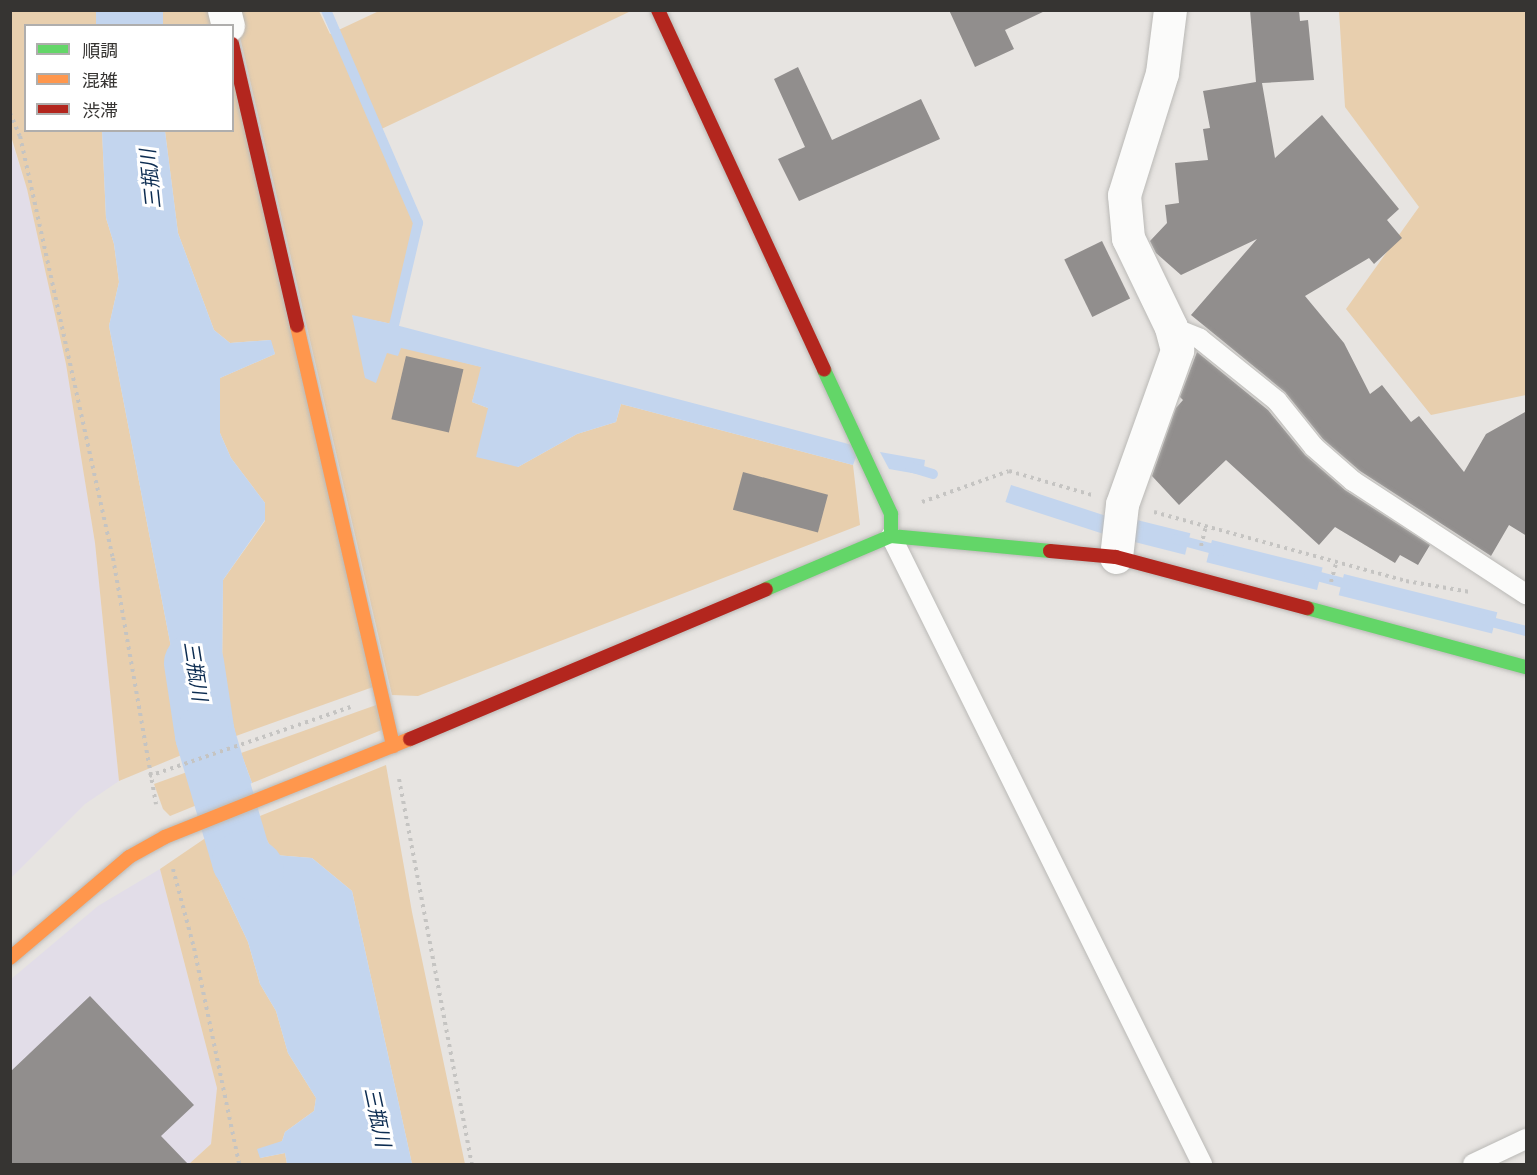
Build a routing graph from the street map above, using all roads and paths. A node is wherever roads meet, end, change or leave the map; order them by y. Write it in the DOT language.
graph roads {
  1 [pos="658,10"];
  2 [pos="1170,10"];
  3 [pos="234,53"];
  4 [pos="10,113"];
  5 [pos="1171,327"];
  6 [pos="1122,506"];
  7 [pos="891,514"];
  8 [pos="891,536"];
  9 [pos="1117,549"];
  10 [pos="1473,592"];
  11 [pos="1527,594"];
  12 [pos="1527,667"];
  13 [pos="383,695"];
  14 [pos="393,746"];
  15 [pos="149,776"];
  16 [pos="165,837"];
  17 [pos="10,958"];
  18 [pos="1527,1139"];
  19 [pos="239,1164"];
  20 [pos="472,1164"];
  21 [pos="1202,1164"];
  22 [pos="1473,1164"];
  1 -- 7 [label="street"];
  2 -- 5 [label="street"];
  3 -- 13 [label="street"];
  4 -- 15 [label="path"];
  5 -- 6 [label="street"];
  5 -- 11 [label="lane"];
  6 -- 7 [label="path"];
  6 -- 9 [label="street"];
  6 -- 10 [label="path"];
  7 -- 8 [label="street"];
  8 -- 9 [label="street"];
  8 -- 14 [label="street"];
  8 -- 21 [label="lane"];
  9 -- 12 [label="street"];
  13 -- 14 [label="street"];
  13 -- 15 [label="path"];
  14 -- 16 [label="street"];
  14 -- 20 [label="path"];
  15 -- 16 [label="path"];
  16 -- 17 [label="street"];
  16 -- 19 [label="path"];
  18 -- 22 [label="lane"];
}
